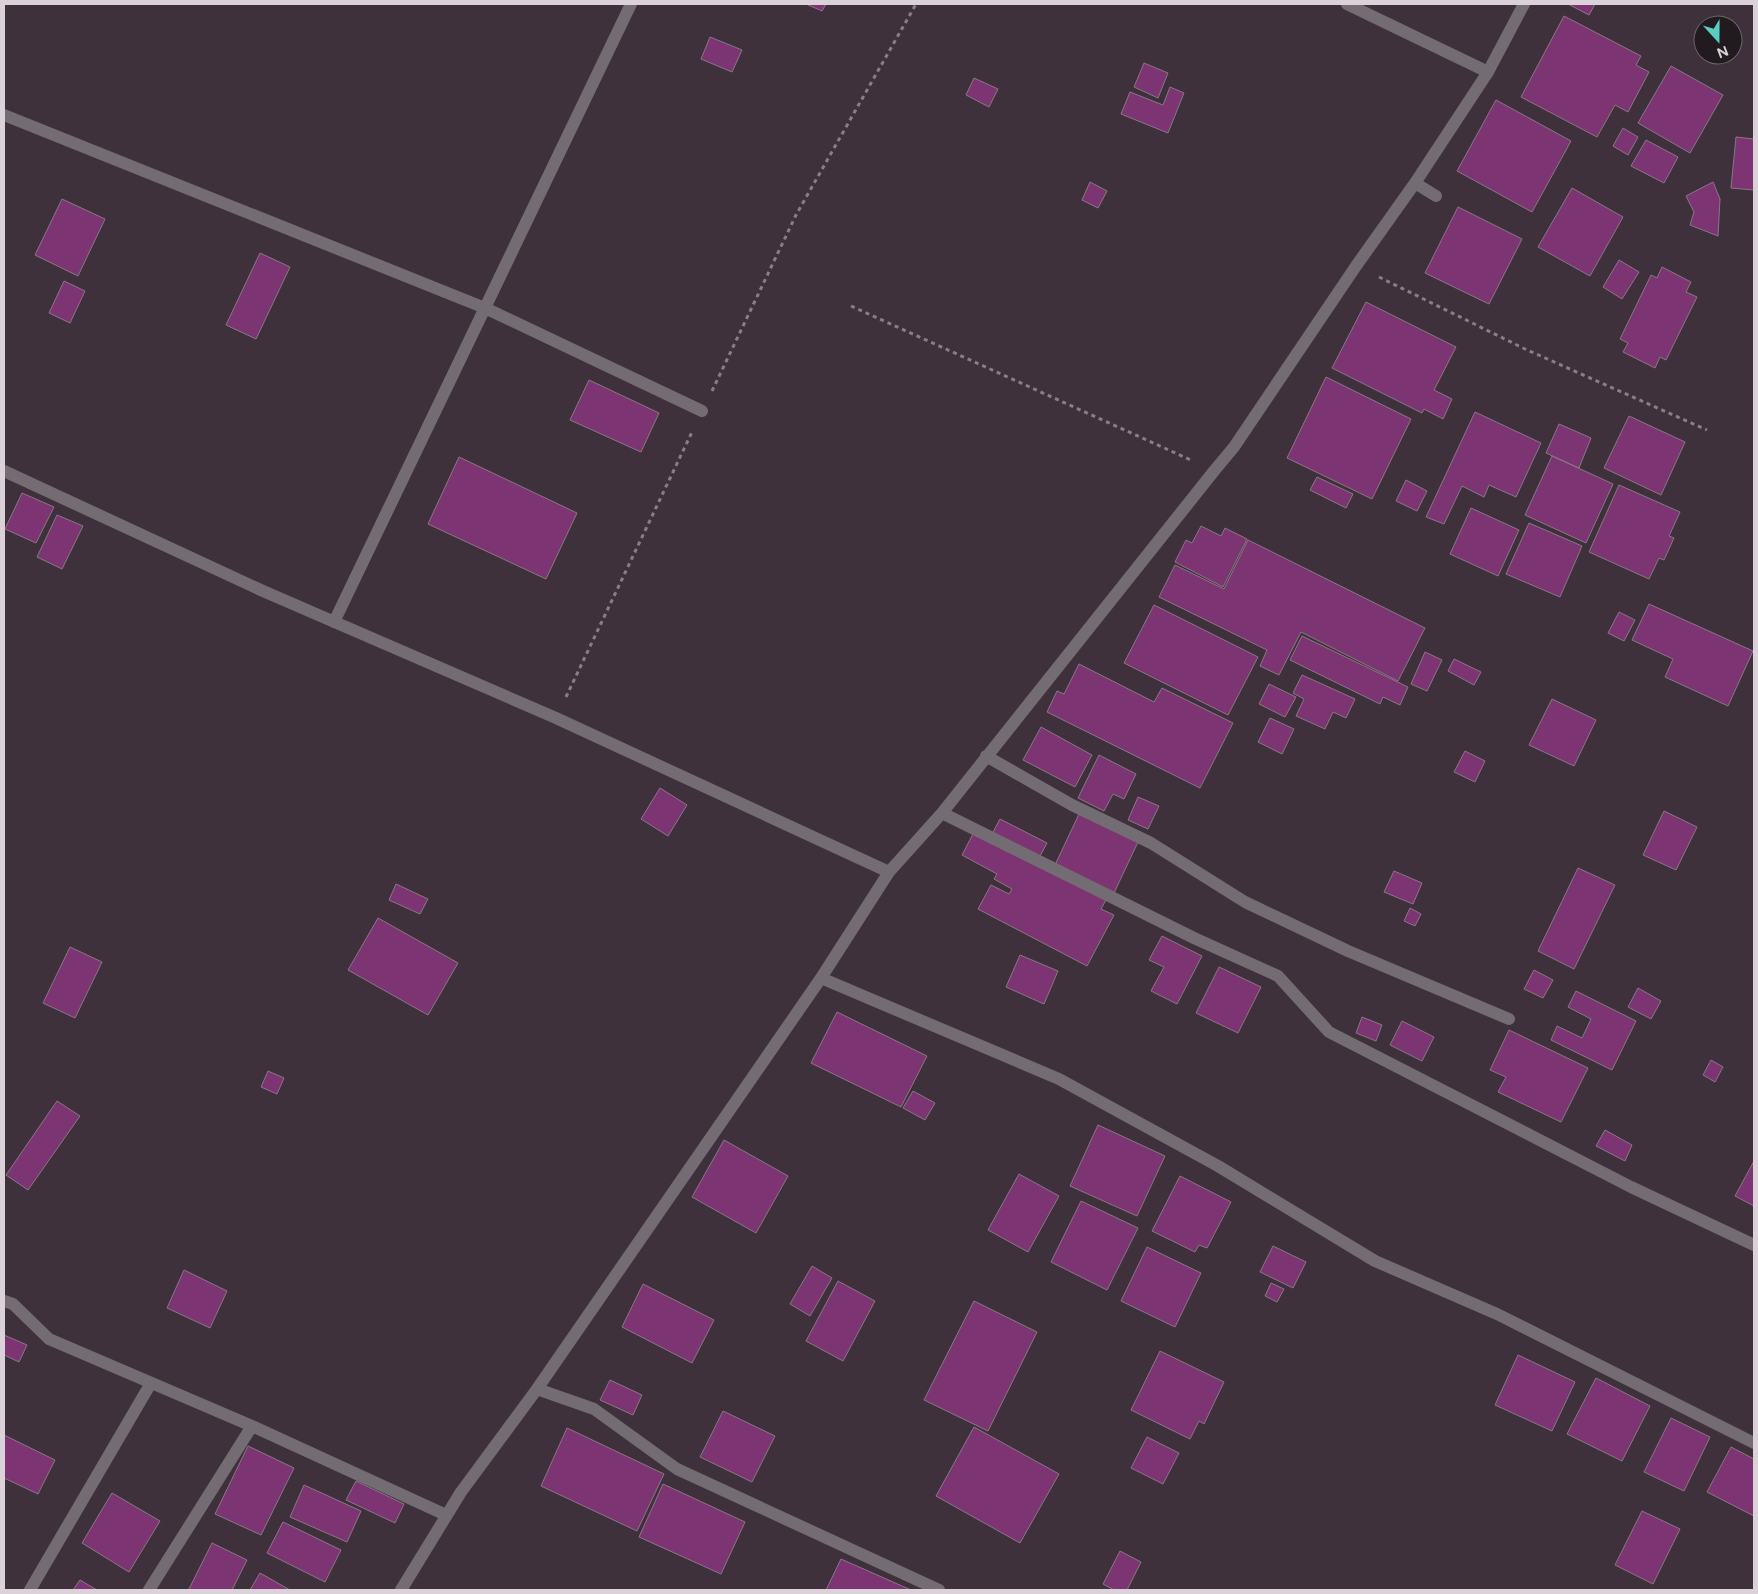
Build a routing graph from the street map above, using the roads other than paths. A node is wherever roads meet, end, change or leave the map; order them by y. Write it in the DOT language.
graph roads {
  1 [pos="631,4"];
  2 [pos="1347,4"];
  3 [pos="1524,4"];
  4 [pos="1488,72"];
  5 [pos="4,115"];
  6 [pos="1415,183"];
  7 [pos="1436,196"];
  8 [pos="485,308"];
  9 [pos="702,411"];
  10 [pos="4,470"];
  11 [pos="334,622"];
  12 [pos="986,756"];
  13 [pos="942,813"];
  14 [pos="889,872"];
  15 [pos="821,978"];
  16 [pos="1509,1019"];
  17 [pos="1754,1244"];
  18 [pos="4,1301"];
  19 [pos="150,1383"];
  20 [pos="537,1389"];
  21 [pos="252,1426"];
  22 [pos="1754,1443"];
  23 [pos="446,1515"];
  24 [pos="30,1590"];
  25 [pos="148,1590"];
  26 [pos="400,1590"];
  27 [pos="939,1590"];
  1 -- 8 [label="street"];
  2 -- 4 [label="street"];
  3 -- 4 [label="street"];
  4 -- 6 [label="street"];
  5 -- 8 [label="street"];
  6 -- 7 [label="street"];
  6 -- 12 [label="street"];
  8 -- 9 [label="street"];
  8 -- 11 [label="street"];
  10 -- 11 [label="street"];
  11 -- 14 [label="street"];
  12 -- 13 [label="street"];
  12 -- 16 [label="street"];
  13 -- 14 [label="street"];
  13 -- 17 [label="street"];
  14 -- 15 [label="street"];
  15 -- 20 [label="street"];
  15 -- 22 [label="street"];
  18 -- 19 [label="street"];
  19 -- 21 [label="street"];
  19 -- 24 [label="street"];
  20 -- 23 [label="street"];
  20 -- 27 [label="street"];
  21 -- 23 [label="street"];
  21 -- 25 [label="street"];
  23 -- 26 [label="street"];
}
